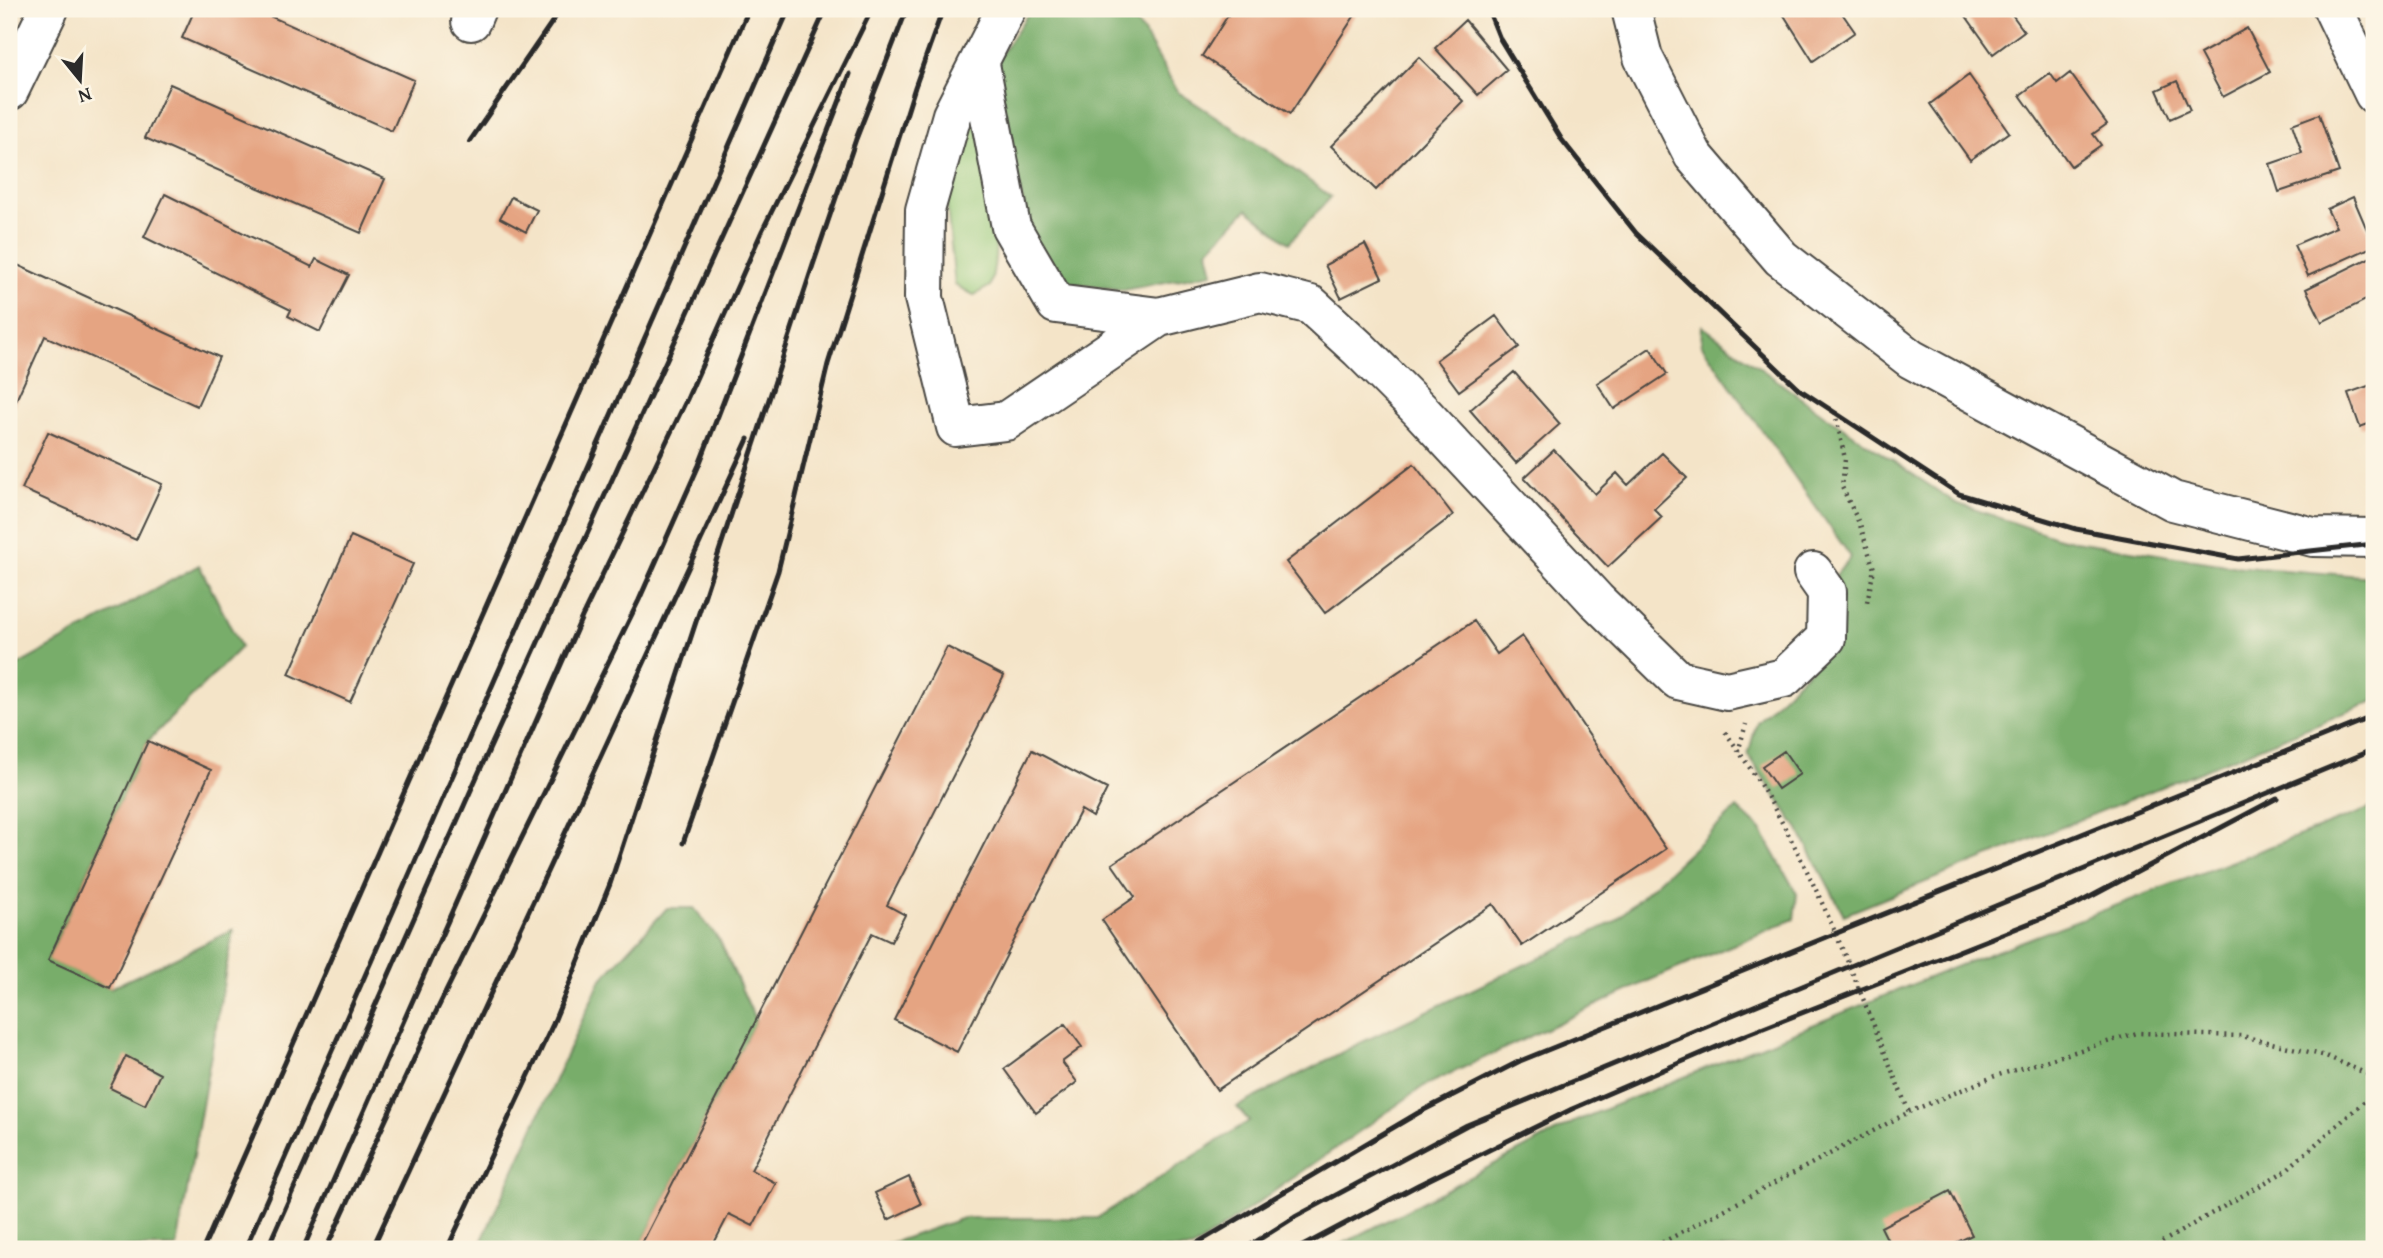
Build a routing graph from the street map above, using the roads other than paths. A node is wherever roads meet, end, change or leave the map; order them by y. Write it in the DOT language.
graph roads {
  1 [pos="49,9"];
  2 [pos="1006,9"];
  3 [pos="1631,9"];
  4 [pos="2333,9"];
  5 [pos="979,64"];
  6 [pos="9,91"];
  7 [pos="2374,94"];
  8 [pos="1296,271"];
  9 [pos="1260,292"];
  10 [pos="1159,317"];
  11 [pos="2374,538"];
  12 [pos="1813,572"];
  1 -- 6 [label="street"];
  2 -- 5 [label="street"];
  3 -- 11 [label="street"];
  4 -- 7 [label="street"];
  5 -- 10 [label="street"];
  5 -- 10 [label="street"];
  8 -- 9 [label="street"];
  9 -- 10 [label="street"];
  9 -- 12 [label="street"];
}
